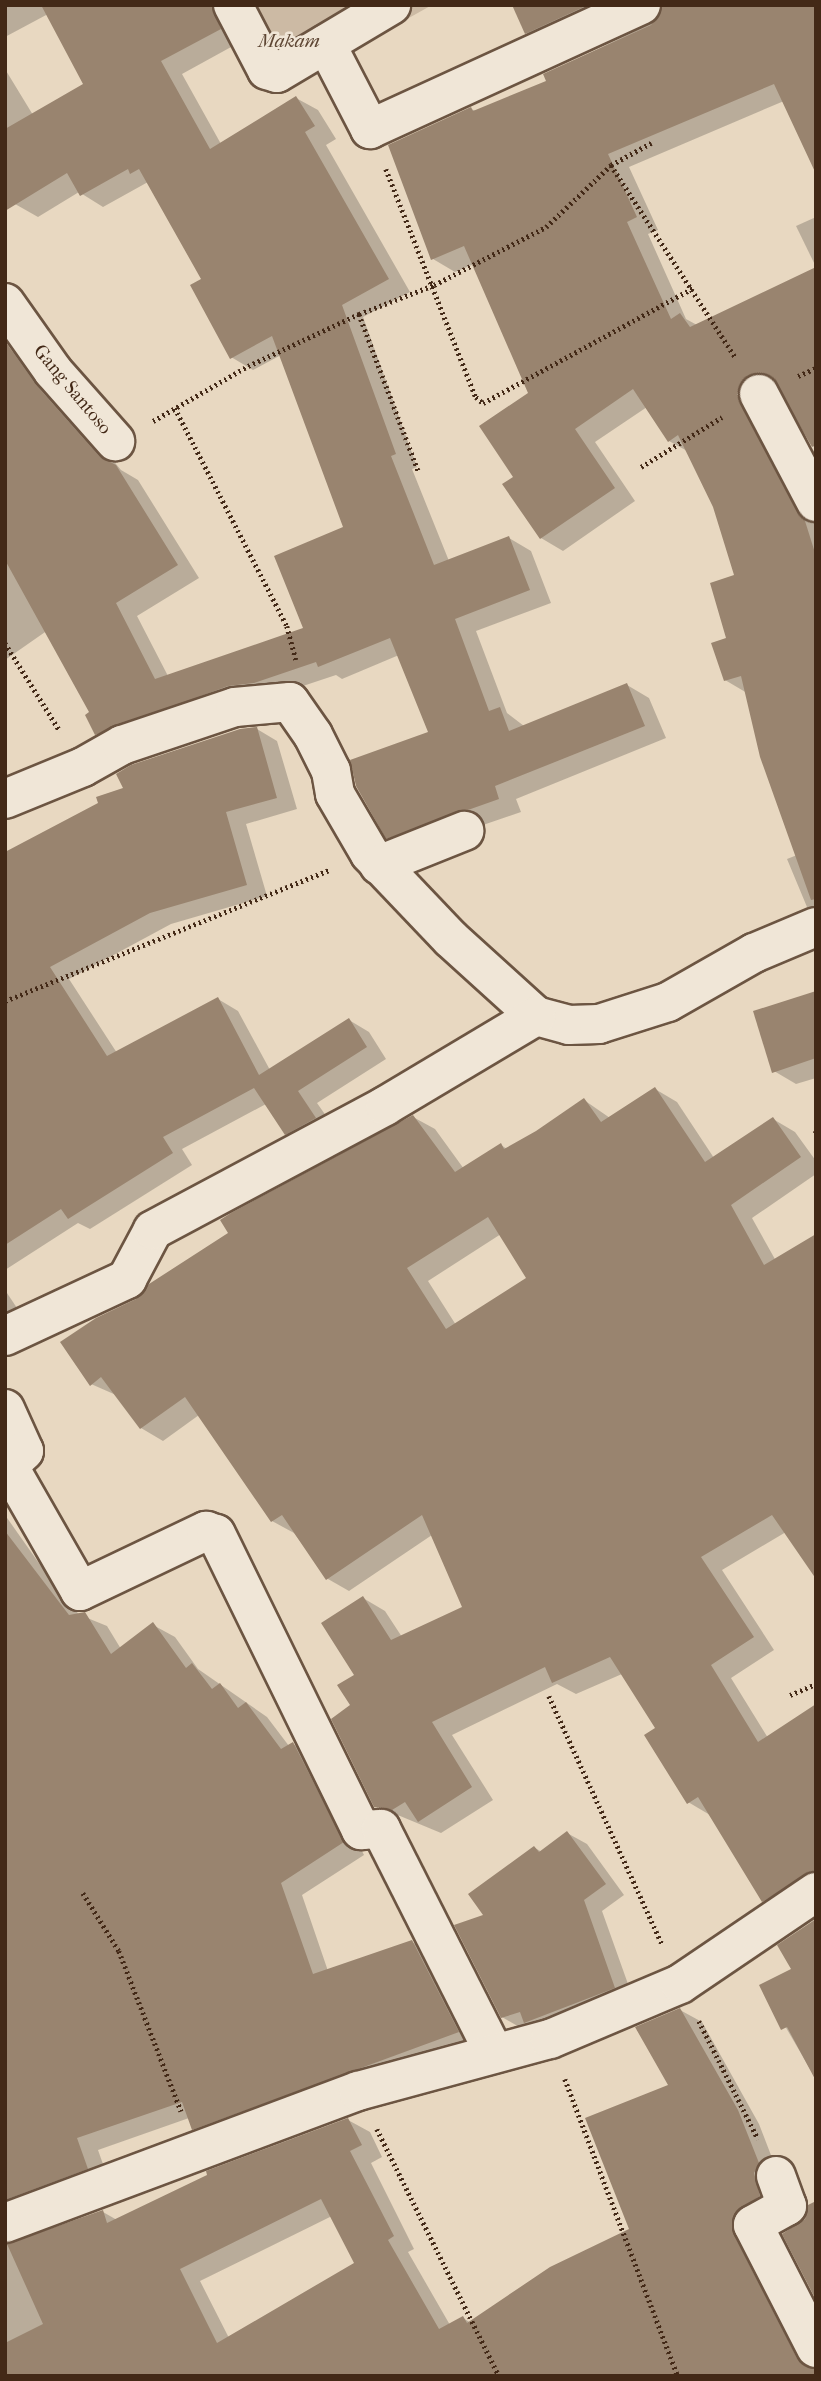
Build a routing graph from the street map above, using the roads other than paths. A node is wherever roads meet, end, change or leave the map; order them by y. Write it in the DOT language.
graph roads {
  1 [pos="233,5"];
  2 [pos="391,5"];
  3 [pos="641,5"];
  4 [pos="326,44"];
  5 [pos="5,303"];
  6 [pos="759,394"];
  7 [pos="115,441"];
  8 [pos="816,502"];
  9 [pos="5,799"];
  10 [pos="464,831"];
  11 [pos="375,860"];
  12 [pos="816,927"];
  13 [pos="536,1016"];
  14 [pos="5,1336"];
  15 [pos="5,1409"];
  16 [pos="7,1468"];
  17 [pos="816,1892"];
  18 [pos="494,2053"];
  19 [pos="776,2176"];
  20 [pos="5,2223"];
  21 [pos="816,2348"];
  1 -- 4 [label="street"];
  2 -- 4 [label="street"];
  3 -- 4 [label="street"];
  5 -- 7 [label="street, Gang Santoso"];
  6 -- 8 [label="street"];
  9 -- 11 [label="street"];
  10 -- 11 [label="street"];
  11 -- 13 [label="street"];
  12 -- 13 [label="street"];
  13 -- 14 [label="street"];
  15 -- 16 [label="street"];
  16 -- 18 [label="street"];
  17 -- 18 [label="street"];
  18 -- 20 [label="street"];
  19 -- 21 [label="street"];
}
